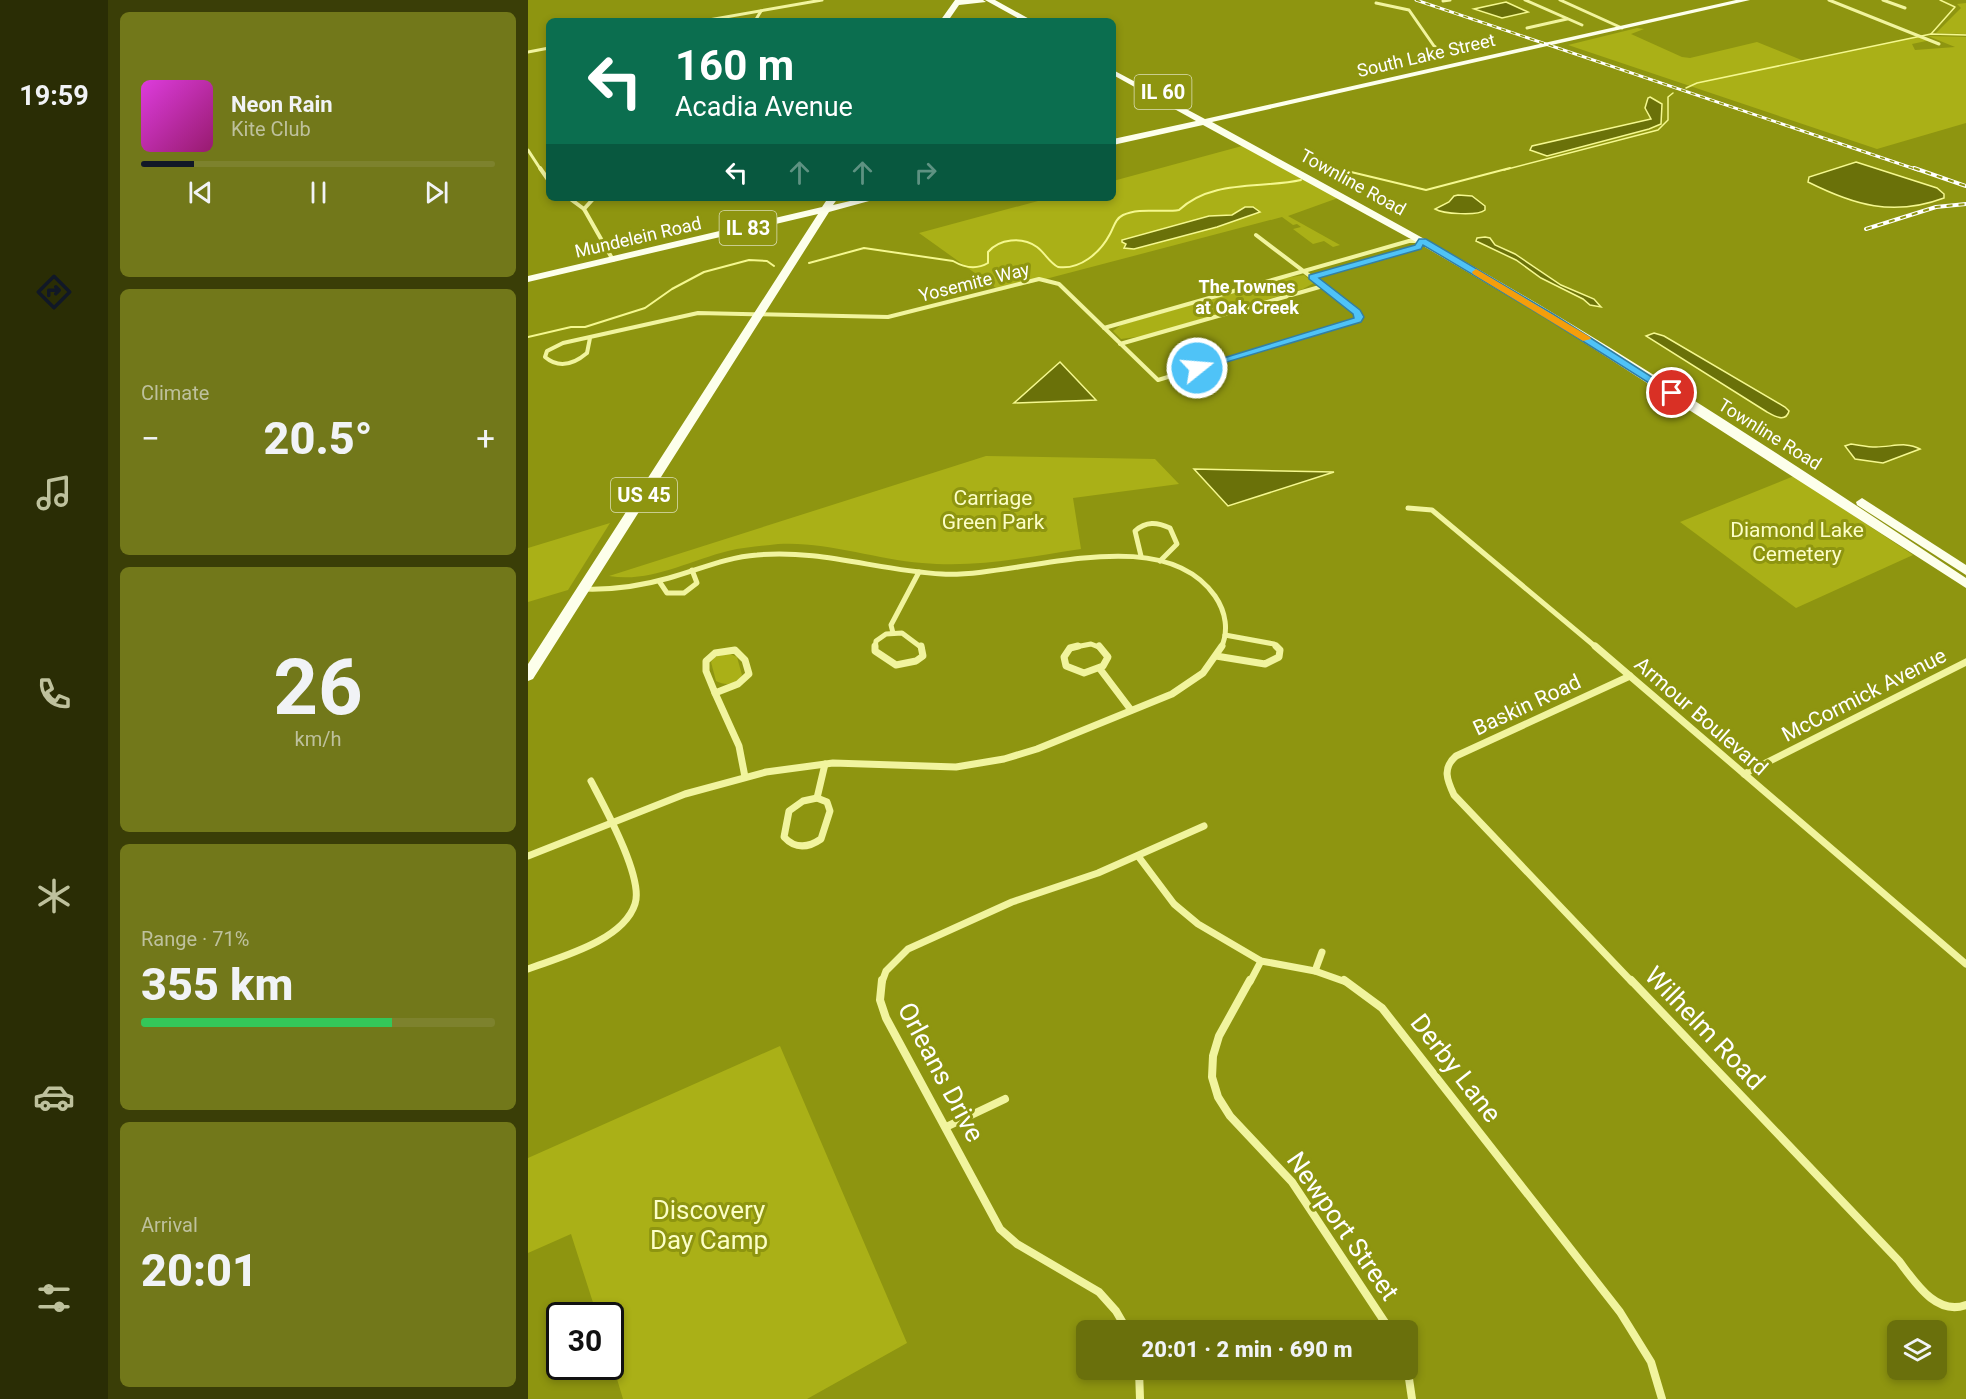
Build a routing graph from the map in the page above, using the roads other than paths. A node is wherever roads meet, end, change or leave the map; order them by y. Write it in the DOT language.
graph roads {
  1 [pos="822,0"];
  2 [pos="1450,0"];
  3 [pos="1525,0"];
  4 [pos="1541,0"];
  5 [pos="1560,0"];
  6 [pos="1746,0"];
  7 [pos="1830,0"];
  8 [pos="1882,0"];
  9 [pos="983,1"];
  10 [pos="1443,1"];
  11 [pos="958,2"];
  12 [pos="1530,2"];
  13 [pos="1376,3"];
  14 [pos="1905,8"];
  15 [pos="760,11"];
  16 [pos="720,18"];
  17 [pos="756,18"];
  18 [pos="946,18"];
  19 [pos="1013,18"];
  20 [pos="1022,18"];
  21 [pos="1568,19"];
  22 [pos="1582,25"];
  23 [pos="1527,28"];
  24 [pos="1622,28"];
  25 [pos="1939,44"];
  26 [pos="546,49"];
  27 [pos="528,52"];
  28 [pos="1437,60"];
  29 [pos="1116,68"];
  30 [pos="1116,74"];
  31 [pos="1250,111"];
  32 [pos="1208,120"];
  33 [pos="1235,124"];
  34 [pos="1160,131"];
  35 [pos="1224,132"];
  36 [pos="1252,136"];
  37 [pos="1116,141"];
  38 [pos="1260,144"];
  39 [pos="528,150"];
  40 [pos="546,177"];
  41 [pos="573,201"];
  42 [pos="591,201"];
  43 [pos="831,201"];
  44 [pos="863,201"];
  45 [pos="584,209"];
  46 [pos="826,210"];
  47 [pos="765,224"];
  48 [pos="1256,235"];
  49 [pos="808,236"];
  50 [pos="1422,241"];
  51 [pos="613,260"];
  52 [pos="1304,271"];
  53 [pos="1312,277"];
  54 [pos="528,279"];
  55 [pos="1323,286"];
  56 [pos="759,314"];
  57 [pos="1104,328"];
  58 [pos="590,338"];
  59 [pos="1120,344"];
  60 [pos="1408,508"];
  61 [pos="1141,556"];
  62 [pos="1160,561"];
  63 [pos="692,570"];
  64 [pos="1966,571"];
  65 [pos="919,572"];
  66 [pos="659,581"];
  67 [pos="1966,584"];
  68 [pos="584,589"];
  69 [pos="893,633"];
  70 [pos="1225,635"];
  71 [pos="1216,656"];
  72 [pos="1966,662"];
  73 [pos="1100,669"];
  74 [pos="528,676"];
  75 [pos="1630,676"];
  76 [pos="715,693"];
  77 [pos="1131,710"];
  78 [pos="825,765"];
  79 [pos="1446,772"];
  80 [pos="1744,774"];
  81 [pos="745,777"];
  82 [pos="591,781"];
  83 [pos="817,798"];
  84 [pos="613,823"];
  85 [pos="1204,826"];
  86 [pos="528,856"];
  87 [pos="1138,856"];
  88 [pos="1322,951"];
  89 [pos="1261,961"];
  90 [pos="1966,964"];
  91 [pos="528,969"];
  92 [pos="1315,971"];
  93 [pos="1005,1099"];
  94 [pos="946,1127"];
  95 [pos="1966,1305"];
  96 [pos="1121,1320"];
  97 [pos="1383,1320"];
  98 [pos="1139,1380"];
  99 [pos="1409,1380"];
  100 [pos="1140,1399"];
  101 [pos="1412,1399"];
  102 [pos="1662,1399"];
  1 -- 15 [label="street"];
  2 -- 10 [label="street"];
  3 -- 12 [label="street"];
  4 -- 12 [label="street"];
  5 -- 24 [label="street"];
  6 -- 24 [label="main road, South Lake Street"];
  7 -- 25 [label="street"];
  8 -- 14 [label="street"];
  9 -- 11 [label="main road"];
  9 -- 19 [label="main road"];
  9 -- 20 [label="main road"];
  11 -- 18 [label="main road"];
  12 -- 21 [label="street"];
  13 -- 28 [label="street"];
  15 -- 16 [label="street"];
  15 -- 17 [label="street"];
  21 -- 22 [label="street"];
  21 -- 23 [label="street"];
  24 -- 31 [label="main road, South Lake Street"];
  26 -- 27 [label="street"];
  29 -- 32 [label="main road, Townline Road / IL 60"];
  30 -- 32 [label="main road, Townline Road / IL 60"];
  31 -- 32 [label="main road, South Lake Street"];
  31 -- 33 [label="main road"];
  32 -- 34 [label="main road, South Lake Street"];
  32 -- 35 [label="main road, Townline Road / IL 60"];
  32 -- 38 [label="main road, Townline Road / IL 60"];
  34 -- 35 [label="main road"];
  34 -- 37 [label="main road, South Lake Street"];
  35 -- 50 [label="main road, Townline Road / IL 60"];
  36 -- 38 [label="main road"];
  38 -- 64 [label="main road, Townline Road / IL 60"];
  39 -- 40 [label="street"];
  41 -- 45 [label="street"];
  42 -- 45 [label="street"];
  43 -- 46 [label="main road"];
  44 -- 46 [label="main road"];
  45 -- 51 [label="street"];
  46 -- 47 [label="main road, Mundelein Road / IL 83"];
  46 -- 49 [label="main road, US 45"];
  47 -- 49 [label="main road"];
  47 -- 51 [label="main road, Mundelein Road / IL 83"];
  48 -- 52 [label="street"];
  49 -- 56 [label="main road, US 45"];
  50 -- 52 [label="street"];
  50 -- 53 [label="street"];
  50 -- 67 [label="main road, Townline Road / IL 60"];
  51 -- 54 [label="main road, Mundelein Road / IL 83"];
  52 -- 53 [label="street"];
  52 -- 57 [label="street"];
  53 -- 55 [label="street"];
  55 -- 59 [label="street"];
  55 -- 59 [label="street, Yosemite Way"];
  56 -- 57 [label="street, Yosemite Way"];
  56 -- 58 [label="street, Yosemite Way"];
  56 -- 68 [label="main road, US 45"];
  57 -- 59 [label="street, Yosemite Way"];
  58 -- 58 [label="street, Yosemite Way"];
  60 -- 75 [label="street, Armour Boulevard"];
  61 -- 62 [label="street"];
  61 -- 62 [label="street"];
  61 -- 65 [label="street"];
  62 -- 70 [label="street"];
  63 -- 65 [label="street"];
  63 -- 66 [label="street"];
  63 -- 66 [label="street"];
  65 -- 69 [label="street"];
  66 -- 68 [label="street"];
  68 -- 74 [label="main road, US 45"];
  69 -- 69 [label="street"];
  70 -- 71 [label="street"];
  70 -- 71 [label="street"];
  71 -- 77 [label="street"];
  72 -- 80 [label="street, McCormick Avenue"];
  73 -- 73 [label="street"];
  73 -- 77 [label="street"];
  75 -- 79 [label="street, Baskin Road"];
  75 -- 80 [label="street, Armour Boulevard"];
  76 -- 76 [label="street"];
  76 -- 81 [label="street"];
  77 -- 78 [label="street"];
  78 -- 81 [label="street"];
  78 -- 83 [label="street"];
  79 -- 95 [label="street, Wilhelm Road"];
  80 -- 90 [label="street, Armour Boulevard"];
  81 -- 84 [label="street"];
  82 -- 84 [label="street"];
  83 -- 83 [label="street"];
  84 -- 86 [label="street"];
  84 -- 91 [label="street"];
  85 -- 87 [label="street, Orleans Drive"];
  87 -- 89 [label="street, Derby Lane"];
  87 -- 94 [label="street, Orleans Drive"];
  88 -- 92 [label="street"];
  89 -- 92 [label="street, Derby Lane"];
  89 -- 97 [label="street, Newport Street"];
  92 -- 102 [label="street, Derby Lane"];
  93 -- 94 [label="street"];
  94 -- 96 [label="street, Orleans Drive"];
  98 -- 100 [label="street"];
  99 -- 101 [label="street"];
}
